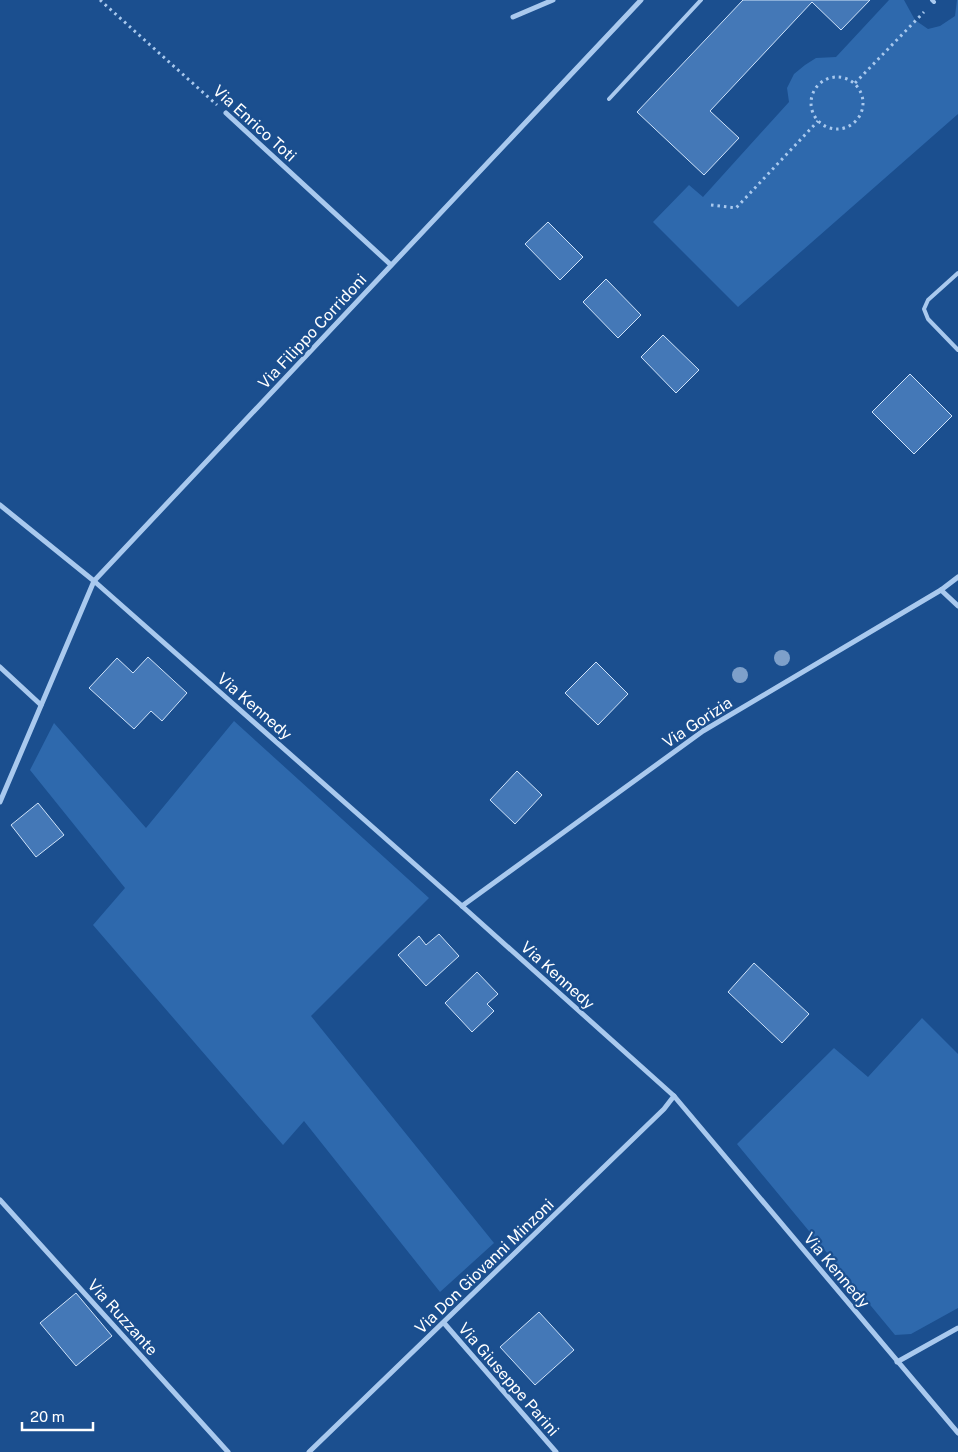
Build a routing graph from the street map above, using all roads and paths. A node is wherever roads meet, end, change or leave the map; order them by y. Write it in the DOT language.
graph roads {
  1 [pos="100,0"];
  2 [pos="553,0"];
  3 [pos="641,0"];
  4 [pos="702,0"];
  5 [pos="933,1"];
  6 [pos="514,17"];
  7 [pos="854,83"];
  8 [pos="609,99"];
  9 [pos="226,113"];
  10 [pos="818,121"];
  11 [pos="711,205"];
  12 [pos="391,265"];
  13 [pos="958,273"];
  14 [pos="958,350"];
  15 [pos="0,505"];
  16 [pos="958,577"];
  17 [pos="94,581"];
  18 [pos="941,590"];
  19 [pos="958,606"];
  20 [pos="0,667"];
  21 [pos="41,706"];
  22 [pos="0,802"];
  23 [pos="462,906"];
  24 [pos="674,1096"];
  25 [pos="0,1200"];
  26 [pos="444,1323"];
  27 [pos="958,1328"];
  28 [pos="897,1362"];
  29 [pos="958,1433"];
  30 [pos="228,1452"];
  31 [pos="309,1452"];
  32 [pos="556,1452"];
  1 -- 9 [label="path, Via Enrico Toti"];
  2 -- 6 [label="street"];
  3 -- 12 [label="street, Via Filippo Corridoni"];
  4 -- 8 [label="lane"];
  5 -- 7 [label="path"];
  7 -- 10 [label="path"];
  7 -- 10 [label="path"];
  9 -- 12 [label="street, Via Enrico Toti"];
  10 -- 11 [label="path"];
  12 -- 17 [label="street, Via Filippo Corridoni"];
  13 -- 14 [label="lane"];
  15 -- 17 [label="street, Via Kennedy"];
  16 -- 18 [label="street, Via Gorizia"];
  17 -- 21 [label="street, Via Filippo Corridoni"];
  17 -- 23 [label="street, Via Kennedy"];
  18 -- 19 [label="street"];
  18 -- 23 [label="street, Via Gorizia"];
  20 -- 21 [label="street"];
  21 -- 22 [label="street, Via Filippo Corridoni"];
  23 -- 24 [label="street, Via Kennedy"];
  24 -- 26 [label="street, Via Don Giovanni Minzoni"];
  24 -- 28 [label="street, Via Kennedy"];
  25 -- 30 [label="street, Via Ruzzante"];
  26 -- 31 [label="street, Via Don Giovanni Minzoni"];
  26 -- 32 [label="street, Via Giuseppe Parini"];
  27 -- 28 [label="street"];
  28 -- 29 [label="street, Via Kennedy"];
}
